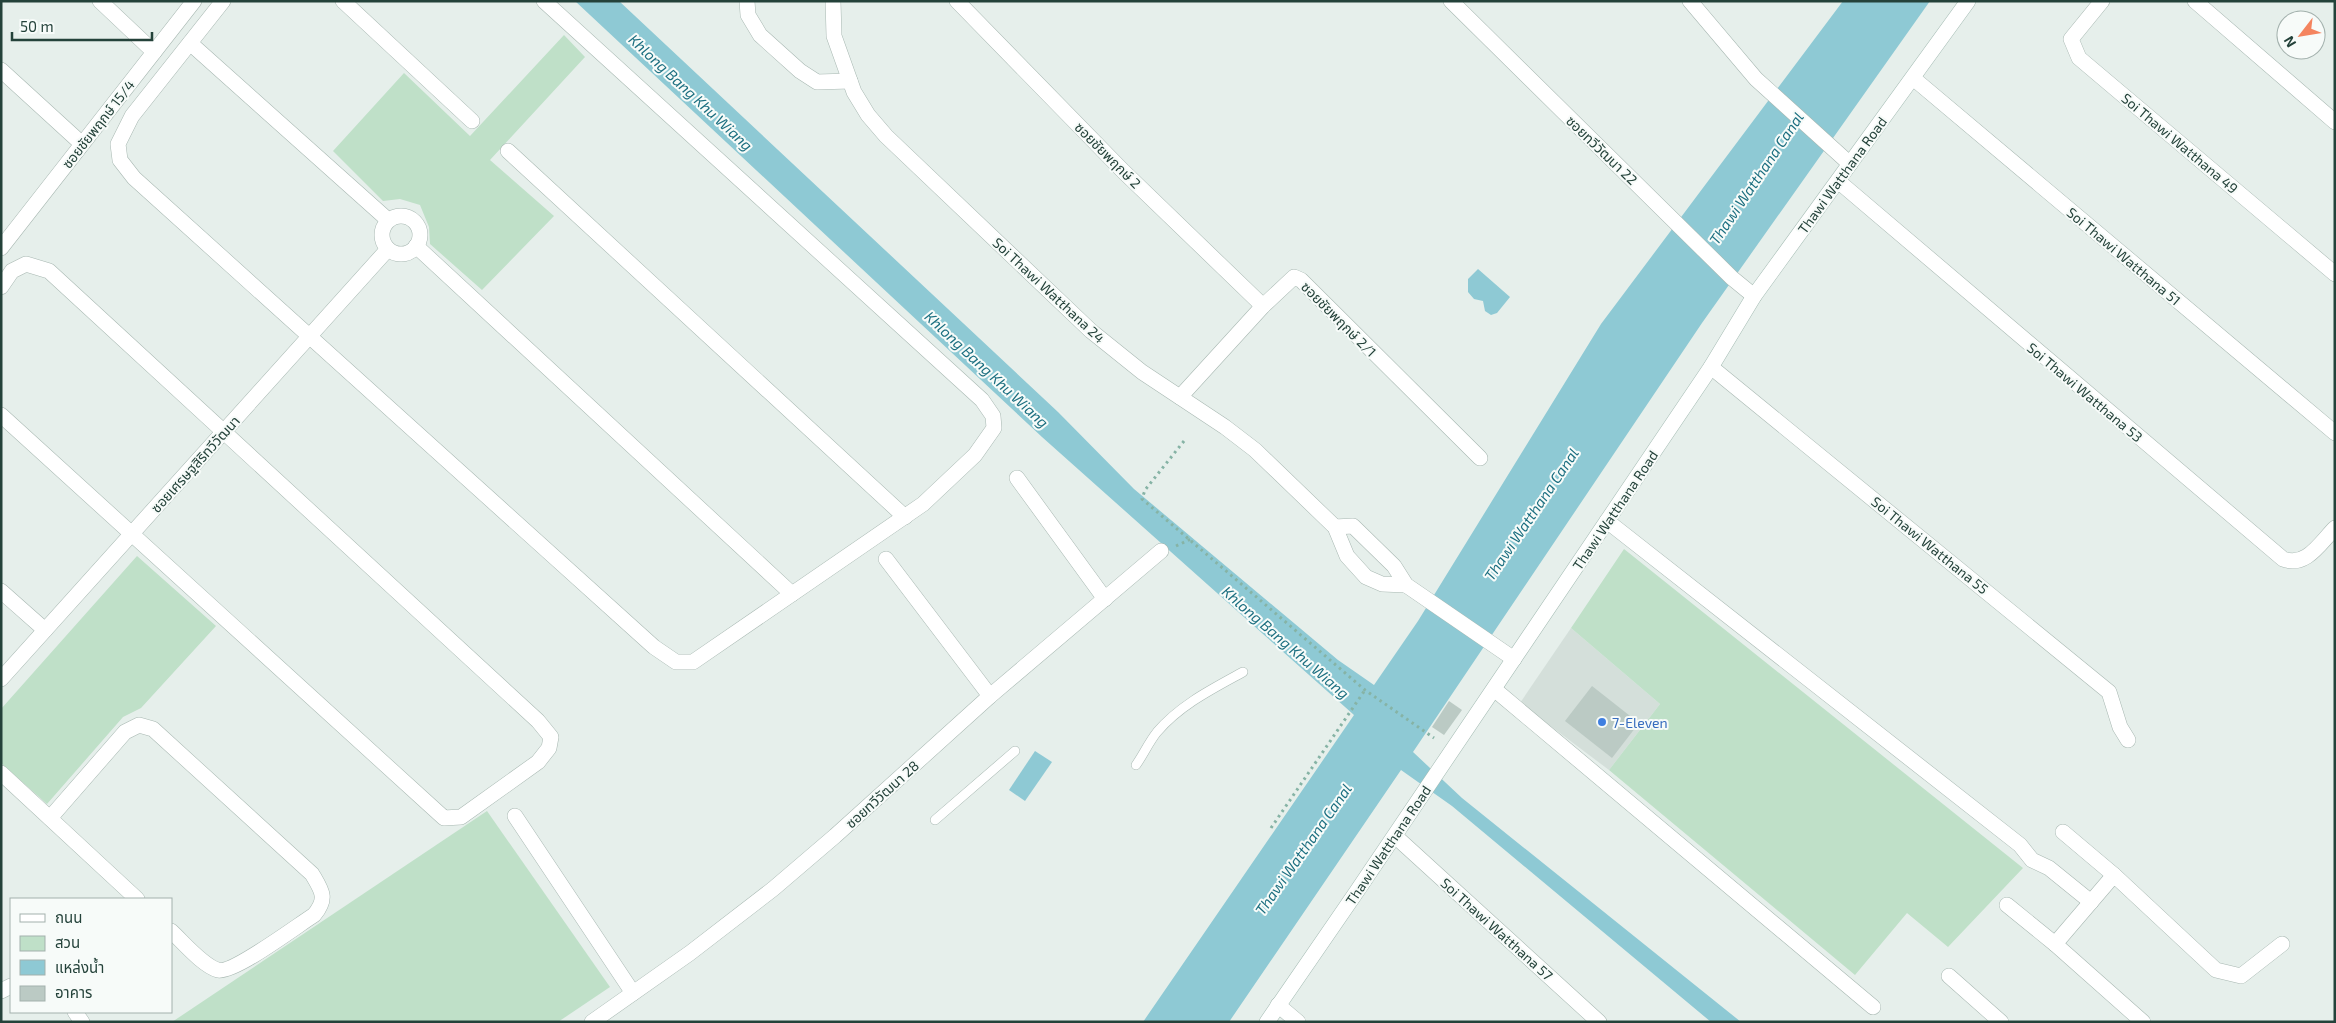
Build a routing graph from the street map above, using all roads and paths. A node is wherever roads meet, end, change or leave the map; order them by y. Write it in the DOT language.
graph roads {
  1 [pos="100,1"];
  2 [pos="194,1"];
  3 [pos="223,1"];
  4 [pos="343,1"];
  5 [pos="544,1"];
  6 [pos="748,1"];
  7 [pos="833,1"];
  8 [pos="958,1"];
  9 [pos="1451,1"];
  10 [pos="1690,1"];
  11 [pos="1968,1"];
  12 [pos="2102,1"];
  13 [pos="2195,1"];
  14 [pos="190,43"];
  15 [pos="154,52"];
  16 [pos="1,70"];
  17 [pos="1913,78"];
  18 [pos="850,80"];
  19 [pos="472,121"];
  20 [pos="2335,122"];
  21 [pos="82,144"];
  22 [pos="508,151"];
  23 [pos="1850,164"];
  24 [pos="1838,181"];
  25 [pos="388,220"];
  26 [pos="4,238"];
  27 [pos="416,246"];
  28 [pos="388,249"];
  29 [pos="2335,274"];
  30 [pos="1,287"];
  31 [pos="1754,296"];
  32 [pos="1263,306"];
  33 [pos="310,336"];
  34 [pos="1711,366"];
  35 [pos="1180,397"];
  36 [pos="1,415"];
  37 [pos="224,431"];
  38 [pos="2335,433"];
  39 [pos="1184,441"];
  40 [pos="1480,458"];
  41 [pos="1017,478"];
  42 [pos="905,517"];
  43 [pos="1607,521"];
  44 [pos="1335,527"];
  45 [pos="2335,528"];
  46 [pos="132,534"];
  47 [pos="1161,552"];
  48 [pos="886,559"];
  49 [pos="1406,586"];
  50 [pos="1,591"];
  51 [pos="792,594"];
  52 [pos="1105,599"];
  53 [pos="45,630"];
  54 [pos="1514,659"];
  55 [pos="1243,672"];
  56 [pos="1,679"];
  57 [pos="1494,689"];
  58 [pos="1366,691"];
  59 [pos="990,696"];
  60 [pos="1434,738"];
  61 [pos="2128,740"];
  62 [pos="1015,751"];
  63 [pos="1136,765"];
  64 [pos="1,773"];
  65 [pos="515,816"];
  66 [pos="50,818"];
  67 [pos="935,820"];
  68 [pos="1271,828"];
  69 [pos="2063,832"];
  70 [pos="1395,836"];
  71 [pos="2114,875"];
  72 [pos="136,898"];
  73 [pos="2091,902"];
  74 [pos="2007,905"];
  75 [pos="172,932"];
  76 [pos="2055,944"];
  77 [pos="2282,944"];
  78 [pos="1949,976"];
  79 [pos="633,993"];
  80 [pos="1278,1005"];
  81 [pos="1873,1007"];
  82 [pos="592,1022"];
  83 [pos="1267,1022"];
  84 [pos="1298,1022"];
  85 [pos="1600,1022"];
  86 [pos="2001,1022"];
  87 [pos="2143,1022"];
  1 -- 15 [label="street"];
  2 -- 15 [label="street, ซอยชัยพฤกษ์ 15/4"];
  3 -- 14 [label="street"];
  4 -- 19 [label="street"];
  5 -- 42 [label="street"];
  6 -- 18 [label="street"];
  7 -- 18 [label="street, Soi Thawi Watthana 24"];
  8 -- 32 [label="street, ซอยชัยพฤกษ์ 2"];
  9 -- 31 [label="street, ซอยทวีวัฒนา 22"];
  10 -- 23 [label="street"];
  11 -- 17 [label="street, Thawi Watthana Road"];
  12 -- 29 [label="street, Soi Thawi Watthana 49"];
  13 -- 20 [label="street"];
  14 -- 25 [label="street"];
  14 -- 33 [label="street"];
  15 -- 21 [label="street, ซอยชัยพฤกษ์ 15/4"];
  16 -- 21 [label="street"];
  17 -- 23 [label="street, Thawi Watthana Road"];
  17 -- 38 [label="street, Soi Thawi Watthana 51"];
  18 -- 35 [label="street, Soi Thawi Watthana 24"];
  21 -- 26 [label="street, ซอยชัยพฤกษ์ 15/4"];
  22 -- 42 [label="street"];
  23 -- 24 [label="street, Thawi Watthana Road"];
  24 -- 31 [label="street, Thawi Watthana Road"];
  24 -- 45 [label="street, Soi Thawi Watthana 53"];
  25 -- 27 [label="street"];
  25 -- 28 [label="street"];
  27 -- 28 [label="street"];
  27 -- 51 [label="street"];
  28 -- 33 [label="street, ซอยเศรษฐสิริทวีวัฒนา"];
  30 -- 37 [label="street"];
  31 -- 34 [label="street, Thawi Watthana Road"];
  32 -- 35 [label="street, ซอยชัยพฤกษ์ 2/1"];
  32 -- 40 [label="street, ซอยชัยพฤกษ์ 2/1"];
  33 -- 37 [label="street, ซอยเศรษฐสิริทวีวัฒนา"];
  33 -- 51 [label="street"];
  34 -- 43 [label="street, Thawi Watthana Road"];
  34 -- 61 [label="street, Soi Thawi Watthana 55"];
  35 -- 44 [label="street, Soi Thawi Watthana 24"];
  36 -- 46 [label="street"];
  37 -- 46 [label="street, ซอยเศรษฐสิริทวีวัฒนา"];
  37 -- 46 [label="street"];
  39 -- 58 [label="path"];
  41 -- 52 [label="street"];
  42 -- 51 [label="street"];
  43 -- 54 [label="street, Thawi Watthana Road"];
  43 -- 73 [label="street"];
  44 -- 49 [label="street, Soi Thawi Watthana 24"];
  44 -- 49 [label="street, Soi Thawi Watthana 24"];
  46 -- 53 [label="street, ซอยเศรษฐสิริทวีวัฒนา"];
  47 -- 52 [label="street, ซอยทวีวัฒนา 28"];
  48 -- 59 [label="street"];
  49 -- 54 [label="street, Soi Thawi Watthana 24"];
  50 -- 53 [label="street"];
  52 -- 59 [label="street, ซอยทวีวัฒนา 28"];
  53 -- 56 [label="street, ซอยเศรษฐสิริทวีวัฒนา"];
  54 -- 57 [label="street, Thawi Watthana Road"];
  55 -- 63 [label="lane"];
  57 -- 70 [label="street, Thawi Watthana Road"];
  57 -- 81 [label="street"];
  58 -- 60 [label="path"];
  58 -- 68 [label="path"];
  59 -- 79 [label="street, ซอยทวีวัฒนา 28"];
  62 -- 67 [label="lane"];
  64 -- 66 [label="street"];
  65 -- 79 [label="street"];
  66 -- 72 [label="street"];
  66 -- 75 [label="street"];
  69 -- 71 [label="street"];
  70 -- 80 [label="street, Thawi Watthana Road"];
  70 -- 85 [label="street, Soi Thawi Watthana 57"];
  71 -- 73 [label="street"];
  71 -- 77 [label="street"];
  73 -- 76 [label="street"];
  74 -- 76 [label="street"];
  76 -- 87 [label="street"];
  78 -- 86 [label="street"];
  79 -- 82 [label="street, ซอยทวีวัฒนา 28"];
  80 -- 83 [label="street, Thawi Watthana Road"];
  80 -- 84 [label="street"];
}
